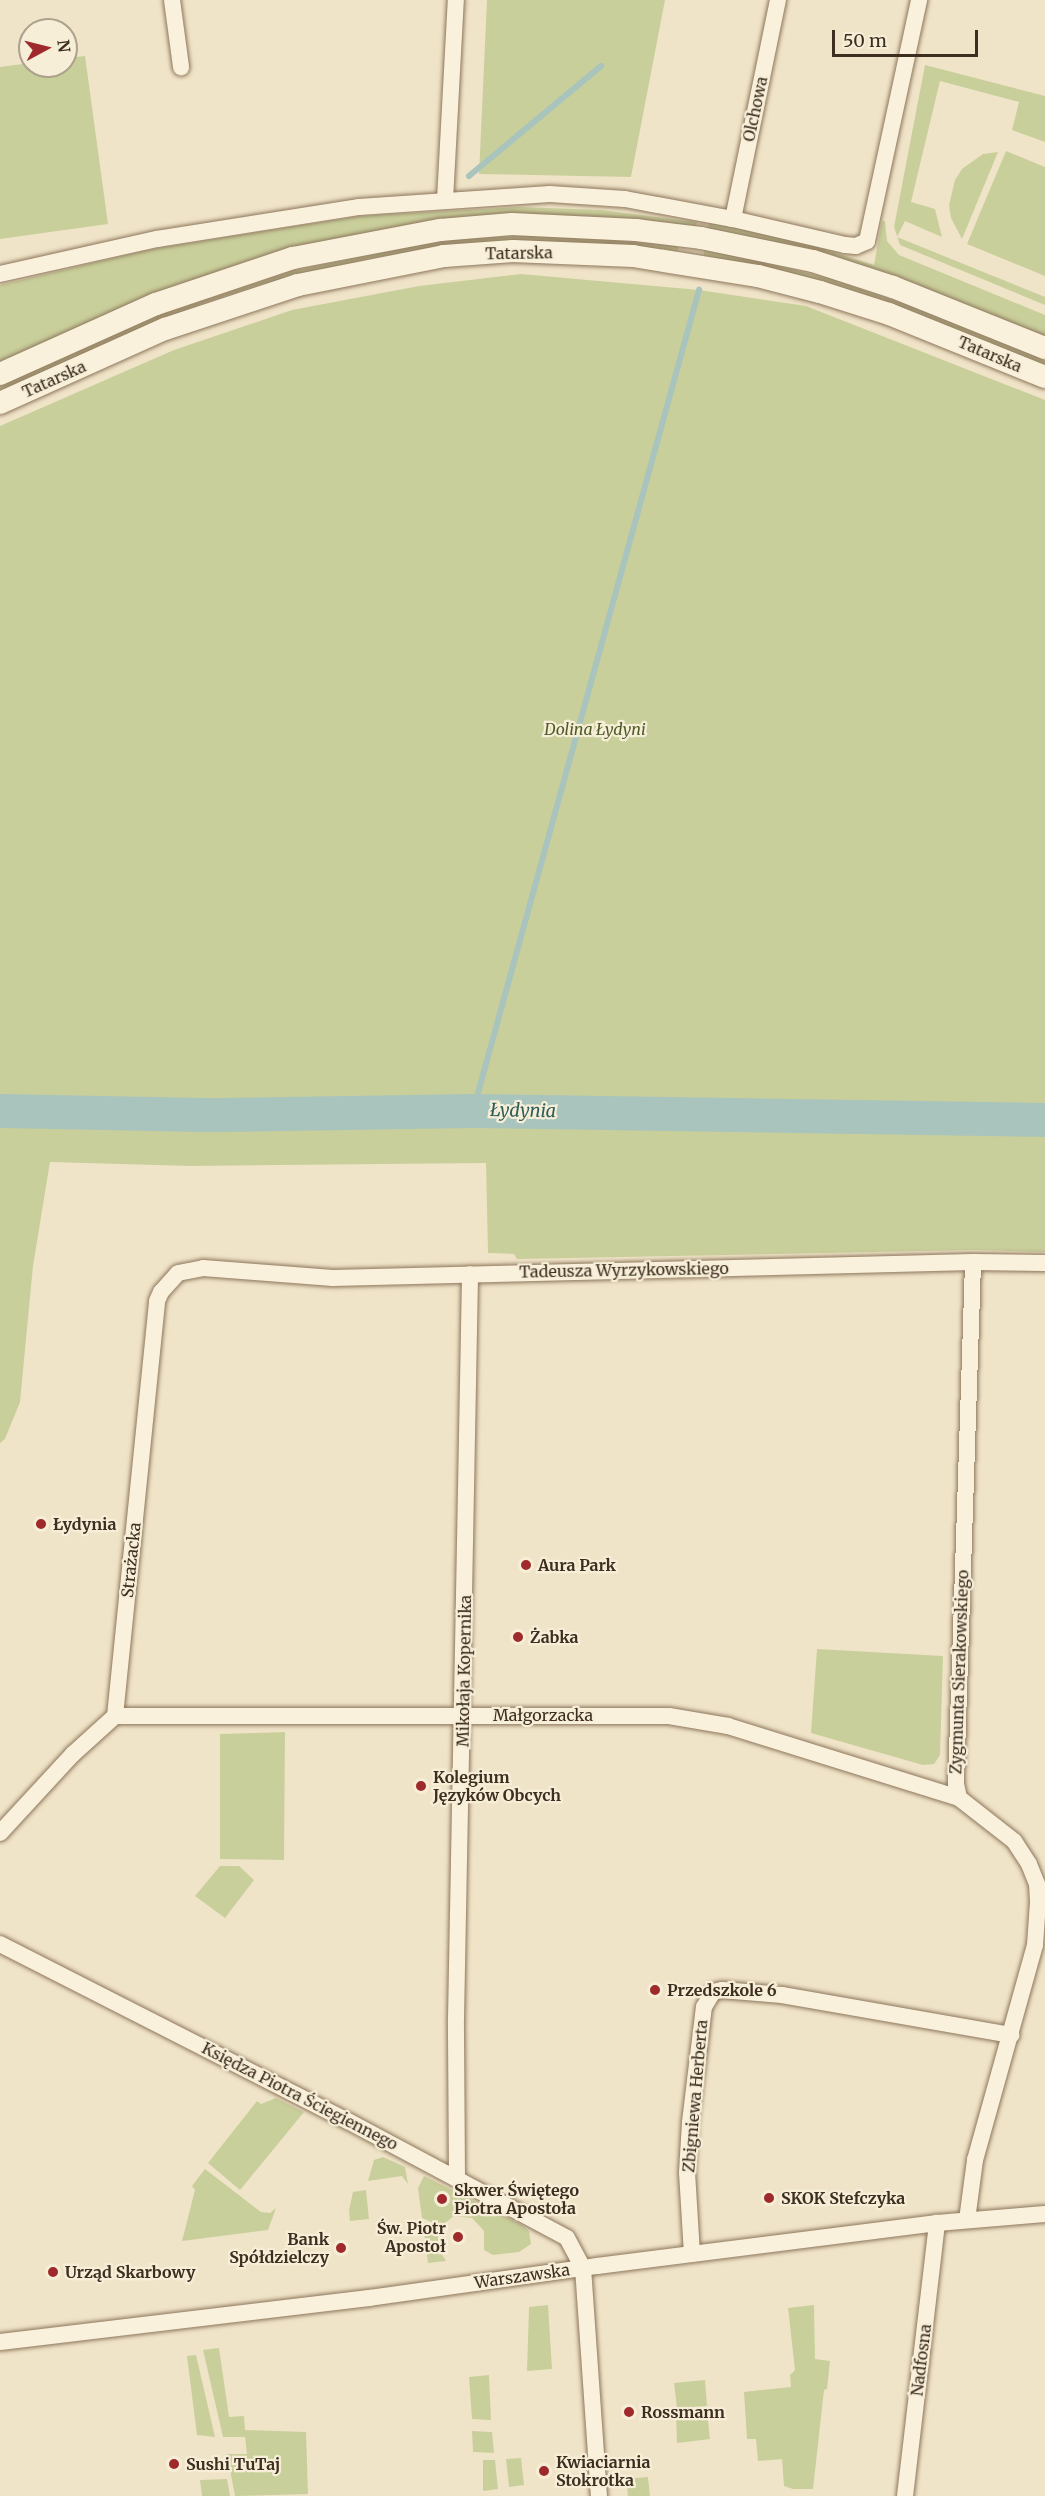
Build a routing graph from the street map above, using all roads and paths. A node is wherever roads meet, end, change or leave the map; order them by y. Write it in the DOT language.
graph roads {
  1 [pos="172,0"];
  2 [pos="456,0"];
  3 [pos="778,0"];
  4 [pos="919,0"];
  5 [pos="181,67"];
  6 [pos="445,200"];
  7 [pos="733,219"];
  8 [pos="0,274"];
  9 [pos="1045,348"];
  10 [pos="0,374"];
  11 [pos="1045,377"];
  12 [pos="0,403"];
  13 [pos="974,1262"];
  14 [pos="1045,1263"];
  15 [pos="203,1268"];
  16 [pos="470,1274"];
  17 [pos="464,1715"];
  18 [pos="115,1716"];
  19 [pos="959,1798"];
  20 [pos="0,1833"];
  21 [pos="0,1944"];
  22 [pos="1040,1946"];
  23 [pos="1012,2035"];
  24 [pos="457,2177"];
  25 [pos="1045,2214"];
  26 [pos="967,2220"];
  27 [pos="937,2223"];
  28 [pos="693,2254"];
  29 [pos="583,2268"];
  30 [pos="0,2342"];
  31 [pos="599,2496"];
  32 [pos="905,2496"];
  1 -- 5 [label="street"];
  2 -- 6 [label="street"];
  3 -- 7 [label="street, Olchowa"];
  4 -- 7 [label="street"];
  6 -- 7 [label="street"];
  6 -- 8 [label="street"];
  9 -- 10 [label="main road, Tatarska"];
  11 -- 12 [label="main road, Tatarska"];
  13 -- 14 [label="street, Tadeusza Wyrzykowskiego"];
  13 -- 16 [label="street, Tadeusza Wyrzykowskiego"];
  13 -- 19 [label="street, Zygmunta Sierakowskiego"];
  15 -- 16 [label="street, Tadeusza Wyrzykowskiego"];
  15 -- 18 [label="street, Strażacka"];
  16 -- 17 [label="street, Mikołaja Kopernika"];
  17 -- 18 [label="street, Małgorzacka"];
  17 -- 19 [label="street, Małgorzacka"];
  17 -- 24 [label="street, Mikołaja Kopernika"];
  18 -- 20 [label="street"];
  19 -- 22 [label="street, Zygmunta Sierakowskiego"];
  21 -- 24 [label="street, Księdza Piotra Ściegiennego"];
  22 -- 23 [label="street, Zygmunta Sierakowskiego"];
  23 -- 26 [label="street, Zygmunta Sierakowskiego"];
  23 -- 28 [label="street, Zbigniewa Herberta"];
  24 -- 29 [label="street, Księdza Piotra Ściegiennego"];
  25 -- 26 [label="street, Warszawska"];
  26 -- 27 [label="street, Warszawska"];
  27 -- 28 [label="street, Warszawska"];
  27 -- 32 [label="street, Nadfosna"];
  28 -- 29 [label="street, Warszawska"];
  29 -- 30 [label="street, Warszawska"];
  29 -- 31 [label="street"];
}
